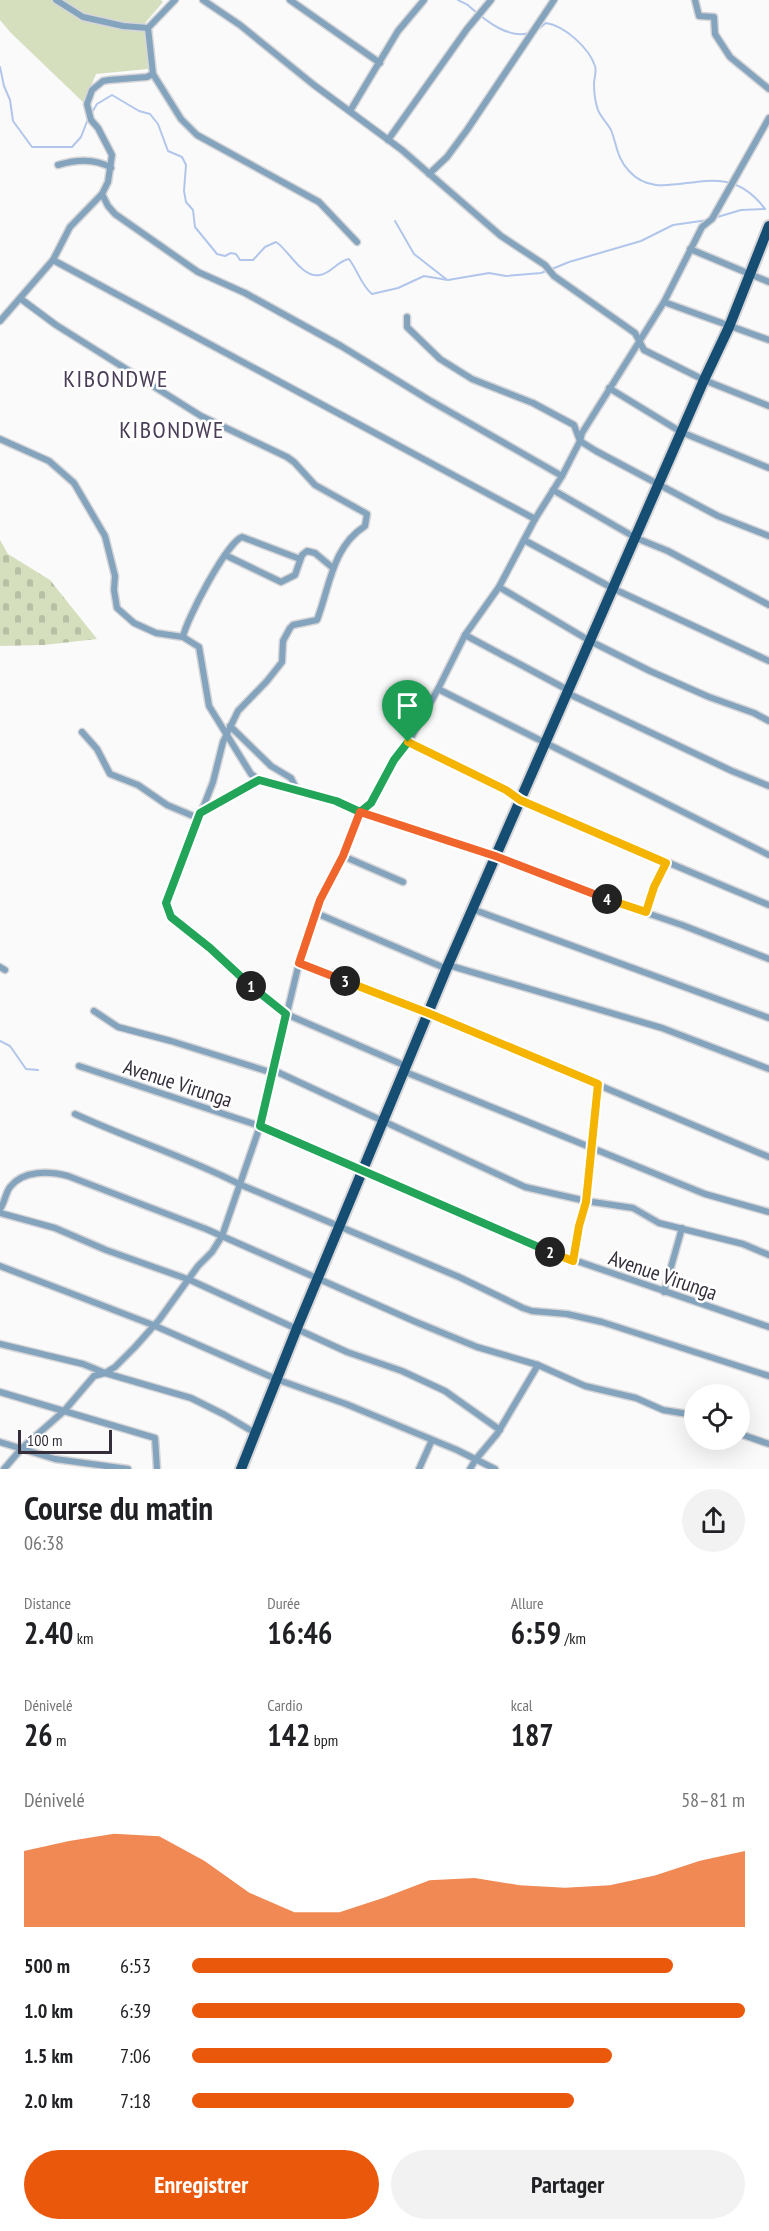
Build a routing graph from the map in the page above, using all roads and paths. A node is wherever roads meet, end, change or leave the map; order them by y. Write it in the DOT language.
graph roads {
  1 [pos="56,0"];
  2 [pos="175,0"];
  3 [pos="203,0"];
  4 [pos="290,0"];
  5 [pos="424,0"];
  6 [pos="491,0"];
  7 [pos="554,0"];
  8 [pos="695,0"];
  9 [pos="148,28"];
  10 [pos="380,63"];
  11 [pos="153,74"];
  12 [pos="769,89"];
  13 [pos="350,111"];
  14 [pos="769,118"];
  15 [pos="388,140"];
  16 [pos="58,165"];
  17 [pos="111,168"];
  18 [pos="429,174"];
  19 [pos="102,194"];
  20 [pos="768,234"];
  21 [pos="357,242"];
  22 [pos="690,249"];
  23 [pos="53,260"];
  24 [pos="750,273"];
  25 [pos="769,282"];
  26 [pos="21,299"];
  27 [pos="664,302"];
  28 [pos="408,317"];
  29 [pos="0,321"];
  30 [pos="729,327"];
  31 [pos="769,340"];
  32 [pos="639,341"];
  33 [pos="704,380"];
  34 [pos="609,388"];
  35 [pos="769,406"];
  36 [pos="681,432"];
  37 [pos="0,439"];
  38 [pos="580,441"];
  39 [pos="769,468"];
  40 [pos="562,476"];
  41 [pos="658,485"];
  42 [pos="553,490"];
  43 [pos="535,519"];
  44 [pos="769,536"];
  45 [pos="636,538"];
  46 [pos="524,540"];
  47 [pos="225,555"];
  48 [pos="300,559"];
  49 [pos="333,568"];
  50 [pos="499,587"];
  51 [pos="614,589"];
  52 [pos="769,605"];
  53 [pos="465,635"];
  54 [pos="183,637"];
  55 [pos="590,641"];
  56 [pos="769,661"];
  57 [pos="438,689"];
  58 [pos="567,691"];
  59 [pos="769,721"];
  60 [pos="230,726"];
  61 [pos="82,732"];
  62 [pos="226,734"];
  63 [pos="408,742"];
  64 [pos="544,744"];
  65 [pos="259,780"];
  66 [pos="769,786"];
  67 [pos="297,790"];
  68 [pos="520,800"];
  69 [pos="360,812"];
  70 [pos="199,815"];
  71 [pos="769,855"];
  72 [pos="343,856"];
  73 [pos="495,856"];
  74 [pos="666,863"];
  75 [pos="403,882"];
  76 [pos="769,905"];
  77 [pos="472,909"];
  78 [pos="646,912"];
  79 [pos="315,913"];
  80 [pos="769,959"];
  81 [pos="299,963"];
  82 [pos="448,967"];
  83 [pos="94,1011"];
  84 [pos="428,1013"];
  85 [pos="286,1014"];
  86 [pos="769,1017"];
  87 [pos="79,1066"];
  88 [pos="405,1068"];
  89 [pos="769,1069"];
  90 [pos="273,1071"];
  91 [pos="598,1084"];
  92 [pos="75,1114"];
  93 [pos="382,1122"];
  94 [pos="260,1126"];
  95 [pos="593,1148"];
  96 [pos="769,1157"];
  97 [pos="361,1172"];
  98 [pos="239,1184"];
  99 [pos="586,1202"];
  100 [pos="0,1211"];
  101 [pos="769,1212"];
  102 [pos="340,1226"];
  103 [pos="682,1228"];
  104 [pos="222,1236"];
  105 [pos="769,1255"];
  106 [pos="573,1261"];
  107 [pos="0,1266"];
  108 [pos="318,1279"];
  109 [pos="190,1280"];
  110 [pos="664,1292"];
  111 [pos="153,1325"];
  112 [pos="769,1327"];
  113 [pos="297,1328"];
  114 [pos="0,1344"];
  115 [pos="538,1365"];
  116 [pos="105,1373"];
  117 [pos="769,1376"];
  118 [pos="276,1379"];
  119 [pos="0,1392"];
  120 [pos="64,1411"];
  121 [pos="684,1413"];
  122 [pos="500,1430"];
  123 [pos="255,1433"];
  124 [pos="750,1437"];
  125 [pos="432,1440"];
  126 [pos="0,1442"];
  127 [pos="769,1444"];
  128 [pos="22,1448"];
  129 [pos="476,1460"];
  130 [pos="4,1469"];
  131 [pos="128,1469"];
  132 [pos="157,1469"];
  133 [pos="241,1469"];
  134 [pos="419,1469"];
  135 [pos="470,1469"];
  136 [pos="495,1469"];
  1 -- 9 [label="street"];
  2 -- 9 [label="street"];
  3 -- 13 [label="street"];
  4 -- 10 [label="street"];
  5 -- 10 [label="street"];
  6 -- 15 [label="street"];
  7 -- 18 [label="street"];
  8 -- 12 [label="street"];
  9 -- 11 [label="street"];
  10 -- 13 [label="street"];
  11 -- 17 [label="street"];
  11 -- 21 [label="street"];
  13 -- 15 [label="street"];
  14 -- 22 [label="street"];
  15 -- 18 [label="street"];
  16 -- 17 [label="street"];
  17 -- 19 [label="street"];
  18 -- 32 [label="street"];
  19 -- 23 [label="street"];
  19 -- 40 [label="street"];
  20 -- 24 [label="highway"];
  22 -- 24 [label="street"];
  22 -- 27 [label="street"];
  23 -- 26 [label="street"];
  23 -- 43 [label="street"];
  24 -- 25 [label="street"];
  24 -- 30 [label="highway"];
  26 -- 29 [label="street"];
  26 -- 49 [label="street"];
  27 -- 30 [label="street"];
  27 -- 32 [label="street"];
  28 -- 38 [label="street"];
  30 -- 31 [label="street"];
  30 -- 33 [label="highway"];
  32 -- 33 [label="street"];
  32 -- 34 [label="street"];
  33 -- 35 [label="street"];
  33 -- 36 [label="highway"];
  34 -- 36 [label="street"];
  34 -- 38 [label="street"];
  36 -- 39 [label="street"];
  36 -- 41 [label="highway"];
  37 -- 54 [label="street"];
  38 -- 40 [label="street"];
  38 -- 41 [label="street"];
  40 -- 42 [label="street"];
  41 -- 44 [label="street"];
  41 -- 45 [label="highway"];
  42 -- 43 [label="street"];
  42 -- 45 [label="street"];
  43 -- 46 [label="street"];
  45 -- 51 [label="highway"];
  45 -- 52 [label="street"];
  46 -- 50 [label="street"];
  46 -- 51 [label="street"];
  47 -- 48 [label="street"];
  47 -- 48 [label="street"];
  47 -- 54 [label="street"];
  48 -- 49 [label="street"];
  49 -- 60 [label="street"];
  50 -- 53 [label="street"];
  50 -- 55 [label="street"];
  51 -- 55 [label="highway"];
  51 -- 56 [label="street"];
  53 -- 57 [label="street"];
  53 -- 58 [label="street"];
  54 -- 62 [label="street"];
  55 -- 58 [label="highway"];
  55 -- 59 [label="street"];
  57 -- 63 [label="street"];
  57 -- 64 [label="street"];
  58 -- 64 [label="highway"];
  58 -- 66 [label="street"];
  60 -- 62 [label="street"];
  60 -- 67 [label="street"];
  61 -- 70 [label="street"];
  62 -- 65 [label="street"];
  62 -- 70 [label="street"];
  63 -- 68 [label="street"];
  63 -- 69 [label="street"];
  64 -- 68 [label="highway"];
  64 -- 71 [label="street"];
  65 -- 67 [label="street"];
  65 -- 70 [label="street"];
  67 -- 69 [label="street"];
  68 -- 73 [label="highway"];
  68 -- 74 [label="street"];
  69 -- 72 [label="street"];
  69 -- 73 [label="street"];
  70 -- 85 [label="street"];
  72 -- 75 [label="street"];
  72 -- 79 [label="street"];
  73 -- 77 [label="highway"];
  73 -- 78 [label="street"];
  74 -- 76 [label="street"];
  74 -- 78 [label="street"];
  77 -- 82 [label="highway"];
  77 -- 86 [label="street"];
  78 -- 80 [label="street"];
  79 -- 81 [label="street"];
  79 -- 82 [label="street"];
  81 -- 84 [label="street"];
  81 -- 85 [label="street"];
  82 -- 84 [label="highway"];
  82 -- 89 [label="street"];
  83 -- 90 [label="street"];
  84 -- 88 [label="highway"];
  84 -- 91 [label="street"];
  85 -- 88 [label="street"];
  85 -- 90 [label="street"];
  87 -- 94 [label="street, Avenue Virunga"];
  88 -- 93 [label="highway"];
  88 -- 95 [label="street"];
  90 -- 93 [label="street"];
  90 -- 94 [label="street"];
  91 -- 95 [label="street"];
  91 -- 96 [label="street"];
  92 -- 98 [label="street"];
  93 -- 97 [label="highway"];
  93 -- 99 [label="street"];
  94 -- 97 [label="street, Avenue Virunga"];
  94 -- 98 [label="street"];
  95 -- 99 [label="street"];
  95 -- 101 [label="street"];
  97 -- 102 [label="highway"];
  97 -- 106 [label="street, Avenue Virunga"];
  98 -- 102 [label="street"];
  98 -- 104 [label="street"];
  99 -- 103 [label="street"];
  99 -- 106 [label="street"];
  100 -- 104 [label="street"];
  100 -- 109 [label="street"];
  102 -- 108 [label="highway"];
  102 -- 117 [label="street"];
  103 -- 105 [label="street"];
  103 -- 110 [label="street"];
  104 -- 108 [label="street"];
  104 -- 109 [label="street"];
  106 -- 110 [label="street, Avenue Virunga"];
  107 -- 111 [label="street"];
  108 -- 113 [label="highway"];
  108 -- 115 [label="street"];
  109 -- 111 [label="street"];
  109 -- 113 [label="street"];
  110 -- 112 [label="street, Avenue Virunga"];
  111 -- 116 [label="street"];
  111 -- 118 [label="street"];
  113 -- 118 [label="highway"];
  113 -- 122 [label="street"];
  114 -- 116 [label="street"];
  115 -- 121 [label="street"];
  115 -- 122 [label="street"];
  116 -- 120 [label="street"];
  116 -- 123 [label="street"];
  118 -- 123 [label="highway"];
  118 -- 125 [label="street"];
  119 -- 120 [label="street"];
  120 -- 128 [label="street"];
  120 -- 132 [label="street"];
  122 -- 129 [label="street"];
  123 -- 133 [label="highway"];
  124 -- 127 [label="street"];
  125 -- 129 [label="street"];
  125 -- 134 [label="street"];
  126 -- 128 [label="street"];
  128 -- 130 [label="street"];
  128 -- 131 [label="street"];
  129 -- 135 [label="street"];
  129 -- 136 [label="street"];
}
